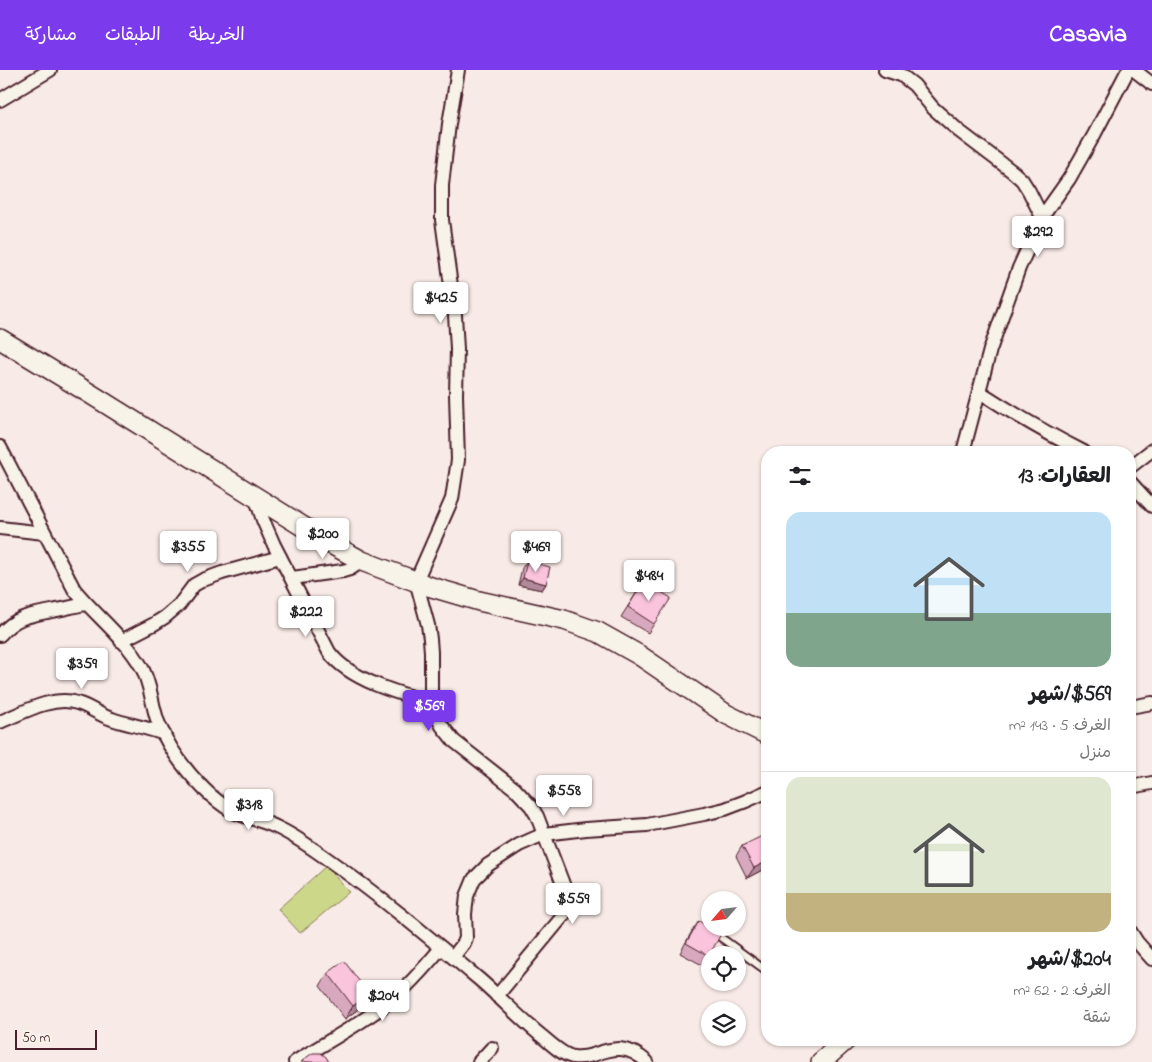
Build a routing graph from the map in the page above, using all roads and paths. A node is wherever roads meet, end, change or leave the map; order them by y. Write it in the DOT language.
graph roads {
  1 [pos="50,70"];
  2 [pos="458,70"];
  3 [pos="885,70"];
  4 [pos="1128,70"];
  5 [pos="1134,70"];
  6 [pos="1152,84"];
  7 [pos="0,100"];
  8 [pos="1042,217"];
  9 [pos="0,339"];
  10 [pos="980,392"];
  11 [pos="965,446"];
  12 [pos="1072,446"];
  13 [pos="0,447"];
  14 [pos="1152,450"];
  15 [pos="1136,463"];
  16 [pos="1136,489"];
  17 [pos="255,496"];
  18 [pos="1152,506"];
  19 [pos="0,528"];
  20 [pos="44,533"];
  21 [pos="280,557"];
  22 [pos="362,561"];
  23 [pos="292,578"];
  24 [pos="416,581"];
  25 [pos="86,604"];
  26 [pos="0,635"];
  27 [pos="121,640"];
  28 [pos="433,703"];
  29 [pos="1152,703"];
  30 [pos="1136,706"];
  31 [pos="0,722"];
  32 [pos="761,732"];
  33 [pos="164,734"];
  34 [pos="1152,783"];
  35 [pos="1136,786"];
  36 [pos="761,794"];
  37 [pos="544,834"];
  38 [pos="719,936"];
  39 [pos="1136,940"];
  40 [pos="441,948"];
  41 [pos="453,957"];
  42 [pos="1152,959"];
  43 [pos="761,967"];
  44 [pos="497,996"];
  45 [pos="835,1046"];
  46 [pos="492,1048"];
  47 [pos="312,1051"];
  48 [pos="295,1062"];
  49 [pos="320,1062"];
  50 [pos="479,1062"];
  51 [pos="647,1062"];
  52 [pos="821,1062"];
  1 -- 7 [label="street"];
  2 -- 24 [label="street"];
  3 -- 8 [label="street"];
  4 -- 8 [label="street"];
  5 -- 6 [label="street"];
  8 -- 10 [label="street"];
  9 -- 17 [label="main road"];
  10 -- 11 [label="street"];
  10 -- 12 [label="street"];
  13 -- 20 [label="street"];
  14 -- 15 [label="street"];
  16 -- 18 [label="street"];
  17 -- 21 [label="street"];
  17 -- 22 [label="main road"];
  19 -- 20 [label="street"];
  20 -- 25 [label="street"];
  21 -- 23 [label="street"];
  21 -- 27 [label="street"];
  22 -- 23 [label="street"];
  22 -- 24 [label="main road"];
  23 -- 28 [label="street"];
  24 -- 28 [label="street"];
  24 -- 32 [label="main road"];
  25 -- 26 [label="street"];
  25 -- 27 [label="street"];
  27 -- 33 [label="street"];
  28 -- 37 [label="street"];
  29 -- 30 [label="street"];
  31 -- 33 [label="street"];
  33 -- 40 [label="street"];
  34 -- 35 [label="street"];
  36 -- 37 [label="street"];
  37 -- 41 [label="street"];
  37 -- 44 [label="street"];
  38 -- 43 [label="lane"];
  39 -- 42 [label="street"];
  40 -- 41 [label="street"];
  40 -- 47 [label="street"];
  41 -- 44 [label="street"];
  44 -- 51 [label="street"];
  45 -- 52 [label="main road"];
  46 -- 50 [label="street"];
  47 -- 48 [label="street"];
  47 -- 49 [label="street"];
}
